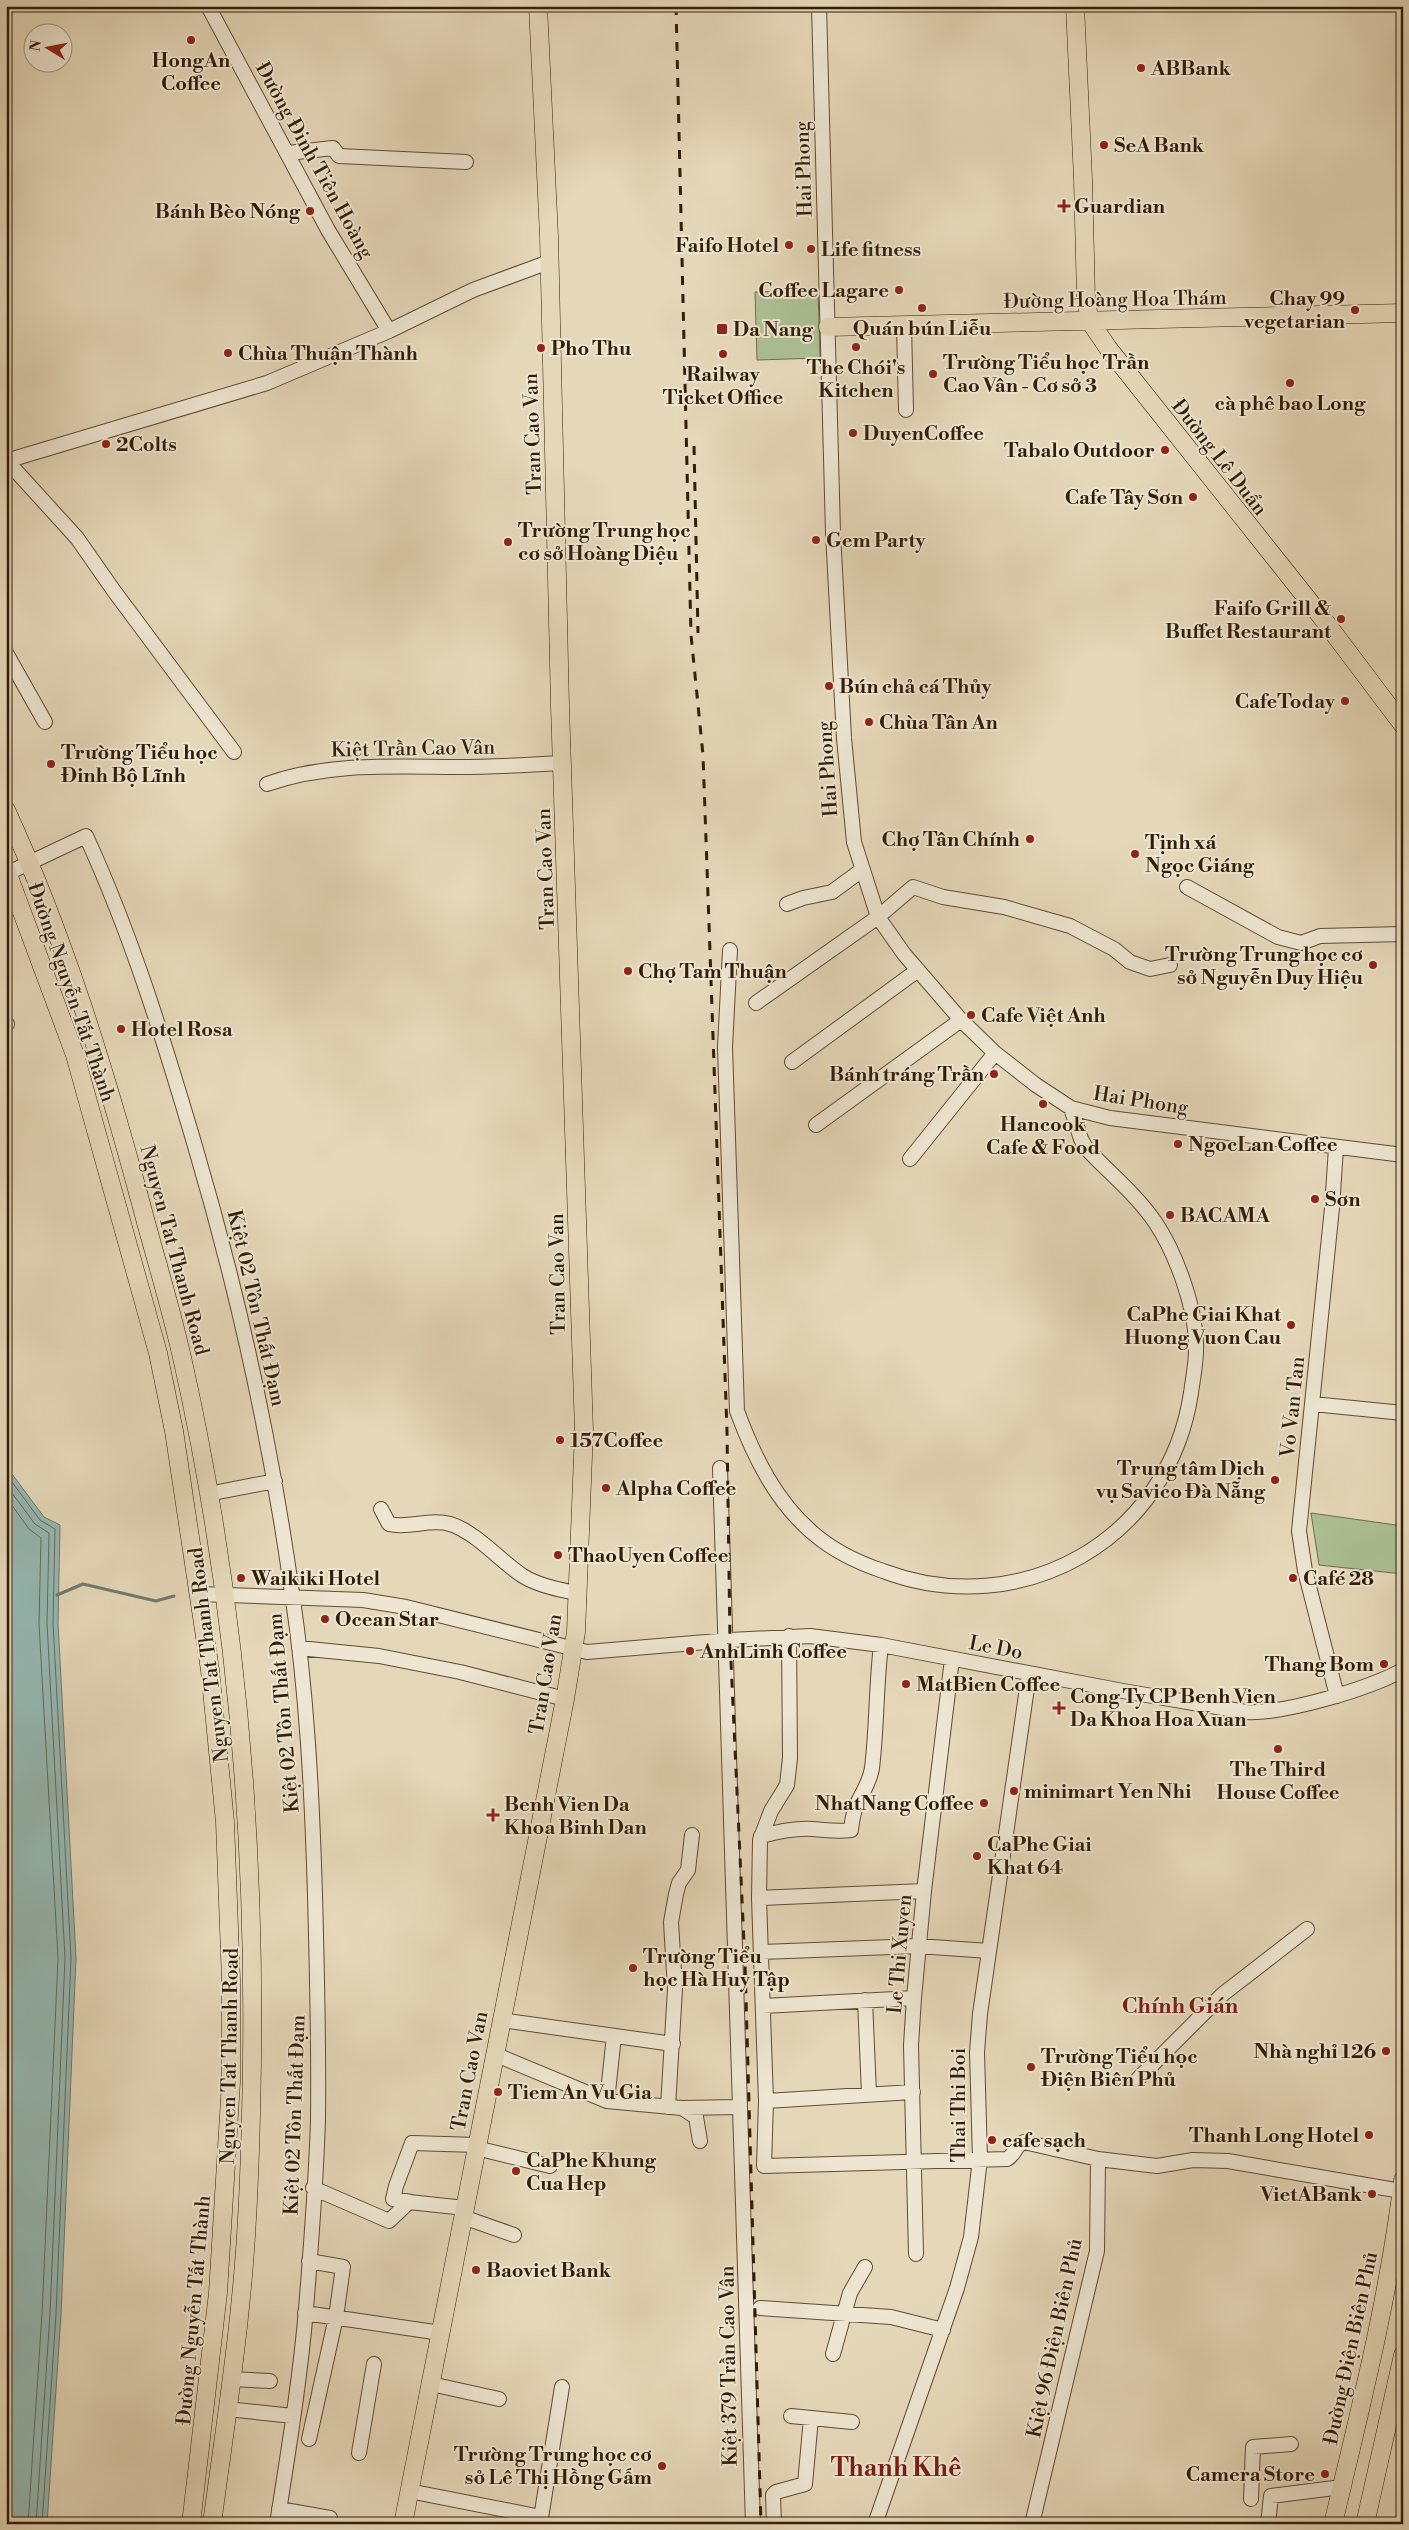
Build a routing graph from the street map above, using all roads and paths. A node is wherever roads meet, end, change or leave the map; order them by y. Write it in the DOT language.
graph roads {
  1 [pos="208,6"];
  2 [pos="538,6"];
  3 [pos="819,6"];
  4 [pos="1075,6"];
  5 [pos="288,153"];
  6 [pos="466,162"];
  7 [pos="549,262"];
  8 [pos="1403,313"];
  9 [pos="1089,320"];
  10 [pos="904,325"];
  11 [pos="828,327"];
  12 [pos="389,331"];
  13 [pos="906,410"];
  14 [pos="6,460"];
  15 [pos="6,653"];
  16 [pos="45,722"];
  17 [pos="1403,725"];
  18 [pos="234,752"];
  19 [pos="562,763"];
  20 [pos="267,784"];
  21 [pos="6,810"];
  22 [pos="29,861"];
  23 [pos="862,870"];
  24 [pos="7,871"];
  25 [pos="1187,887"];
  26 [pos="787,904"];
  27 [pos="878,917"];
  28 [pos="1403,934"];
  29 [pos="730,950"];
  30 [pos="1170,965"];
  31 [pos="918,970"];
  32 [pos="756,1003"];
  33 [pos="961,1020"];
  34 [pos="995,1052"];
  35 [pos="792,1062"];
  36 [pos="1071,1108"];
  37 [pos="816,1125"];
  38 [pos="1336,1148"];
  39 [pos="1403,1155"];
  40 [pos="910,1159"];
  41 [pos="140,1203"];
  42 [pos="118,1211"];
  43 [pos="1313,1404"];
  44 [pos="1403,1413"];
  45 [pos="720,1468"];
  46 [pos="274,1481"];
  47 [pos="208,1494"];
  48 [pos="381,1509"];
  49 [pos="578,1592"];
  50 [pos="199,1594"];
  51 [pos="225,1594"];
  52 [pos="293,1597"];
  53 [pos="789,1636"];
  54 [pos="724,1640"];
  55 [pos="881,1645"];
  56 [pos="299,1648"];
  57 [pos="574,1650"];
  58 [pos="952,1659"];
  59 [pos="1403,1670"];
  60 [pos="1029,1674"];
  61 [pos="1338,1696"];
  62 [pos="565,1699"];
  63 [pos="692,1835"];
  64 [pos="761,1836"];
  65 [pos="924,1891"];
  66 [pos="759,1898"];
  67 [pos="1307,1929"];
  68 [pos="918,1946"];
  69 [pos="989,1951"];
  70 [pos="761,1952"];
  71 [pos="231,1981"];
  72 [pos="253,1981"];
  73 [pos="914,1998"];
  74 [pos="865,2000"];
  75 [pos="763,2006"];
  76 [pos="501,2020"];
  77 [pos="614,2036"];
  78 [pos="673,2044"];
  79 [pos="494,2054"];
  80 [pos="1138,2079"];
  81 [pos="912,2092"];
  82 [pos="869,2094"];
  83 [pos="607,2101"];
  84 [pos="766,2101"];
  85 [pos="668,2107"];
  86 [pos="738,2107"];
  87 [pos="682,2108"];
  88 [pos="700,2141"];
  89 [pos="476,2147"];
  90 [pos="980,2159"];
  91 [pos="1098,2159"];
  92 [pos="912,2161"];
  93 [pos="550,2166"];
  94 [pos="1402,2186"];
  95 [pos="313,2188"];
  96 [pos="411,2202"];
  97 [pos="464,2213"];
  98 [pos="514,2235"];
  99 [pos="1398,2244"];
  100 [pos="916,2254"];
  101 [pos="309,2261"];
  102 [pos="865,2267"];
  103 [pos="218,2293"];
  104 [pos="242,2295"];
  105 [pos="760,2308"];
  106 [pos="305,2313"];
  107 [pos="843,2315"];
  108 [pos="336,2317"];
  109 [pos="943,2330"];
  110 [pos="440,2333"];
  111 [pos="833,2354"];
  112 [pos="1403,2355"];
  113 [pos="374,2364"];
  114 [pos="231,2379"];
  115 [pos="270,2381"];
  116 [pos="431,2384"];
  117 [pos="562,2387"];
  118 [pos="499,2399"];
  119 [pos="227,2409"];
  120 [pos="293,2416"];
  121 [pos="791,2416"];
  122 [pos="811,2418"];
  123 [pos="852,2422"];
  124 [pos="309,2439"];
  125 [pos="1291,2444"];
  126 [pos="359,2453"];
  127 [pos="1342,2487"];
  128 [pos="409,2491"];
  129 [pos="1251,2499"];
  130 [pos="279,2509"];
  131 [pos="330,2518"];
  132 [pos="541,2520"];
  133 [pos="190,2524"];
  134 [pos="212,2524"];
  135 [pos="277,2524"];
  136 [pos="403,2524"];
  137 [pos="753,2524"];
  138 [pos="774,2524"];
  139 [pos="875,2524"];
  140 [pos="1032,2524"];
  141 [pos="1268,2524"];
  142 [pos="1334,2524"];
  143 [pos="1365,2524"];
  1 -- 5 [label="street, Đường Đinh Tiên Hoàng"];
  2 -- 7 [label="main road, Tran Cao Van"];
  3 -- 11 [label="street, Hai Phong"];
  4 -- 9 [label="main road, Đường Lê Duẩn"];
  5 -- 6 [label="street"];
  5 -- 12 [label="street, Đường Đinh Tiên Hoàng"];
  7 -- 12 [label="street"];
  7 -- 19 [label="main road, Tran Cao Van"];
  8 -- 9 [label="main road, Đường Hoàng Hoa Thám"];
  9 -- 10 [label="main road, Đường Hoàng Hoa Thám"];
  9 -- 17 [label="main road, Đường Lê Duẩn"];
  10 -- 11 [label="main road, Đường Hoàng Hoa Thám"];
  10 -- 13 [label="street"];
  11 -- 23 [label="street, Hai Phong"];
  12 -- 14 [label="street"];
  14 -- 18 [label="street"];
  15 -- 16 [label="street"];
  19 -- 20 [label="street, Kiệt Trần Cao Vân"];
  19 -- 49 [label="main road, Tran Cao Van"];
  21 -- 22 [label="main road, Nguyen Tat Thanh Road"];
  22 -- 24 [label="street"];
  22 -- 41 [label="main road, Nguyen Tat Thanh Road"];
  22 -- 46 [label="street, Kiệt 02 Tôn Thất Đạm"];
  23 -- 26 [label="street"];
  23 -- 27 [label="street, Hai Phong"];
  24 -- 42 [label="main road, Đường Nguyễn Tất Thành"];
  25 -- 28 [label="street"];
  27 -- 30 [label="street"];
  27 -- 31 [label="street, Hai Phong"];
  27 -- 32 [label="street"];
  29 -- 36 [label="street"];
  31 -- 33 [label="street, Hai Phong"];
  31 -- 35 [label="street"];
  33 -- 34 [label="street, Hai Phong"];
  33 -- 37 [label="street"];
  34 -- 36 [label="street, Hai Phong"];
  34 -- 40 [label="street"];
  36 -- 38 [label="street, Hai Phong"];
  38 -- 39 [label="street, Hai Phong"];
  38 -- 43 [label="street, Vo Van Tan"];
  41 -- 42 [label="main road"];
  41 -- 47 [label="main road, Nguyen Tat Thanh Road"];
  42 -- 50 [label="main road, Đường Nguyễn Tất Thành"];
  43 -- 44 [label="street"];
  43 -- 61 [label="street, Vo Van Tan"];
  45 -- 54 [label="street, Kiệt 379 Trần Cao Vân"];
  46 -- 47 [label="street"];
  46 -- 52 [label="street, Kiệt 02 Tôn Thất Đạm"];
  47 -- 51 [label="main road, Nguyen Tat Thanh Road"];
  48 -- 49 [label="street"];
  49 -- 57 [label="main road, Tran Cao Van"];
  50 -- 51 [label="street, Le Do"];
  50 -- 71 [label="main road, Đường Nguyễn Tất Thành"];
  51 -- 52 [label="street, Le Do"];
  51 -- 72 [label="main road, Nguyen Tat Thanh Road"];
  52 -- 56 [label="street, Kiệt 02 Tôn Thất Đạm"];
  52 -- 57 [label="street, Le Do"];
  53 -- 54 [label="street, Le Do"];
  53 -- 55 [label="street, Le Do"];
  53 -- 64 [label="street"];
  54 -- 57 [label="street, Le Do"];
  54 -- 86 [label="street, Kiệt 379 Trần Cao Vân"];
  55 -- 58 [label="street, Le Do"];
  55 -- 64 [label="street"];
  56 -- 62 [label="street"];
  56 -- 95 [label="street, Kiệt 02 Tôn Thất Đạm"];
  57 -- 62 [label="main road, Tran Cao Van"];
  58 -- 60 [label="street, Le Do"];
  58 -- 65 [label="street, Le Thi Xuyen"];
  59 -- 61 [label="street, Le Do"];
  60 -- 61 [label="street, Le Do"];
  60 -- 69 [label="street, Thai Thi Boi"];
  62 -- 76 [label="main road, Tran Cao Van"];
  63 -- 78 [label="street"];
  64 -- 66 [label="street"];
  65 -- 66 [label="street"];
  65 -- 68 [label="street, Le Thi Xuyen"];
  66 -- 70 [label="street"];
  67 -- 80 [label="street"];
  68 -- 69 [label="street"];
  68 -- 70 [label="street"];
  68 -- 73 [label="street, Le Thi Xuyen"];
  69 -- 90 [label="street, Thai Thi Boi"];
  70 -- 75 [label="street"];
  71 -- 72 [label="main road"];
  71 -- 103 [label="main road, Đường Nguyễn Tất Thành"];
  72 -- 104 [label="main road, Nguyen Tat Thanh Road"];
  73 -- 74 [label="street"];
  73 -- 81 [label="street, Le Thi Xuyen"];
  74 -- 75 [label="street"];
  74 -- 82 [label="street"];
  75 -- 84 [label="street"];
  76 -- 77 [label="street"];
  76 -- 79 [label="main road, Tran Cao Van"];
  77 -- 78 [label="street"];
  77 -- 83 [label="street"];
  78 -- 85 [label="street"];
  79 -- 83 [label="street"];
  79 -- 89 [label="main road, Tran Cao Van"];
  81 -- 82 [label="street"];
  81 -- 92 [label="street, Le Thi Xuyen"];
  82 -- 84 [label="street"];
  83 -- 85 [label="street"];
  84 -- 92 [label="street"];
  85 -- 87 [label="street"];
  86 -- 87 [label="street"];
  86 -- 137 [label="street, Kiệt 379 Trần Cao Vân"];
  87 -- 88 [label="street"];
  89 -- 93 [label="street"];
  89 -- 96 [label="street"];
  89 -- 97 [label="main road, Tran Cao Van"];
  90 -- 91 [label="street"];
  90 -- 92 [label="street"];
  90 -- 109 [label="street, Thai Thi Boi"];
  91 -- 94 [label="street"];
  91 -- 140 [label="street, Kiệt 96 Điện Biên Phủ"];
  92 -- 100 [label="street, Le Thi Xuyen"];
  94 -- 99 [label="main road, Đường Điện Biên Phủ"];
  95 -- 96 [label="street"];
  95 -- 101 [label="street, Kiệt 02 Tôn Thất Đạm"];
  96 -- 97 [label="street"];
  97 -- 98 [label="street"];
  97 -- 110 [label="main road, Tran Cao Van"];
  99 -- 127 [label="main road, Đường Điện Biên Phủ"];
  101 -- 106 [label="street, Kiệt 02 Tôn Thất Đạm"];
  101 -- 108 [label="street"];
  102 -- 107 [label="street"];
  103 -- 104 [label="main road"];
  103 -- 133 [label="main road, Đường Nguyễn Tất Thành"];
  104 -- 114 [label="main road, Nguyen Tat Thanh Road"];
  105 -- 107 [label="street"];
  106 -- 108 [label="street"];
  106 -- 120 [label="street, Kiệt 02 Tôn Thất Đạm"];
  107 -- 109 [label="street"];
  107 -- 111 [label="street"];
  108 -- 110 [label="street"];
  108 -- 124 [label="street"];
  109 -- 139 [label="street, Thai Thi Boi"];
  110 -- 116 [label="main road, Tran Cao Van"];
  112 -- 143 [label="main road"];
  113 -- 126 [label="street"];
  114 -- 115 [label="street"];
  114 -- 119 [label="main road, Nguyen Tat Thanh Road"];
  116 -- 118 [label="street"];
  116 -- 128 [label="main road, Tran Cao Van"];
  117 -- 132 [label="street"];
  119 -- 120 [label="street"];
  119 -- 134 [label="main road, Nguyen Tat Thanh Road"];
  120 -- 130 [label="street, Kiệt 02 Tôn Thất Đạm"];
  121 -- 122 [label="street"];
  122 -- 123 [label="street"];
  122 -- 138 [label="street"];
  125 -- 129 [label="street"];
  127 -- 141 [label="street"];
  127 -- 142 [label="main road, Đường Điện Biên Phủ"];
  128 -- 132 [label="street"];
  128 -- 136 [label="main road, Tran Cao Van"];
  130 -- 131 [label="street"];
  130 -- 135 [label="street, Kiệt 02 Tôn Thất Đạm"];
}
